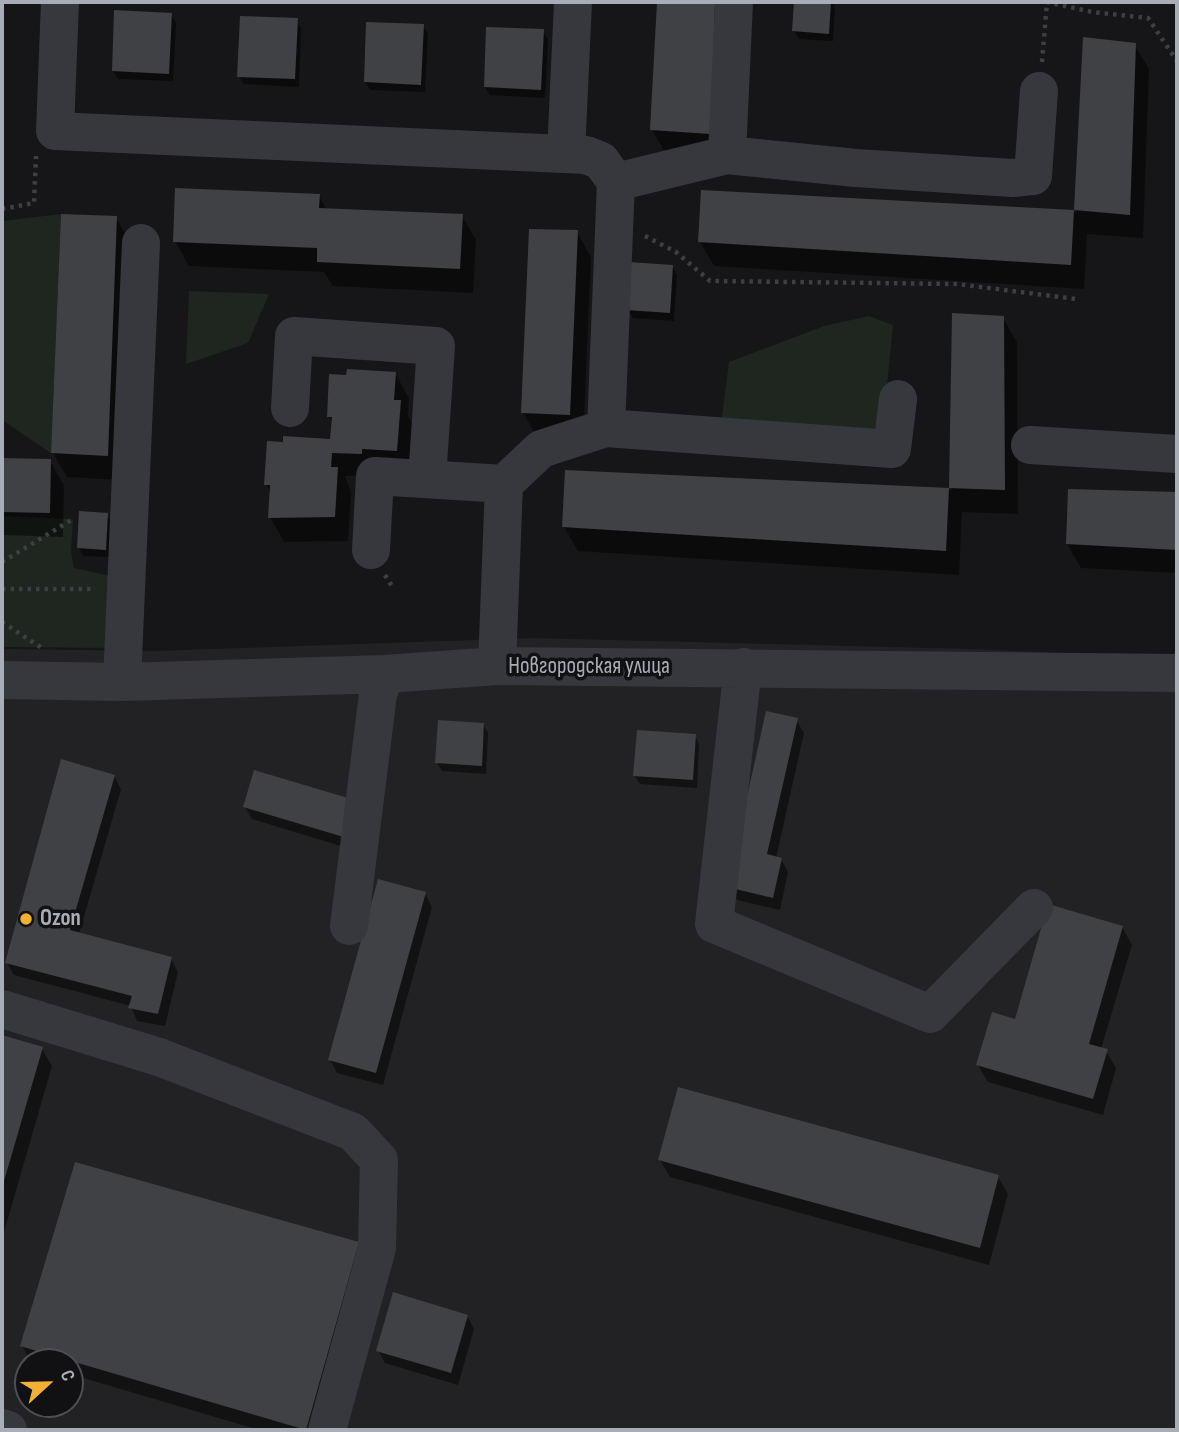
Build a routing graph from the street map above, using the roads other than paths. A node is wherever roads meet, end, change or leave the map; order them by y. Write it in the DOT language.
graph roads {
  1 [pos="60,2"];
  2 [pos="573,2"];
  3 [pos="734,2"];
  4 [pos="1040,91"];
  5 [pos="566,154"];
  6 [pos="727,155"];
  7 [pos="616,182"];
  8 [pos="141,243"];
  9 [pos="898,399"];
  10 [pos="290,408"];
  11 [pos="606,428"];
  12 [pos="1030,445"];
  13 [pos="1177,454"];
  14 [pos="427,479"];
  15 [pos="505,484"];
  16 [pos="371,550"];
  17 [pos="497,666"];
  18 [pos="743,667"];
  19 [pos="1177,673"];
  20 [pos="385,674"];
  21 [pos="122,682"];
  22 [pos="3,685"];
  23 [pos="1034,908"];
  24 [pos="349,926"];
  25 [pos="2,1009"];
  26 [pos="2,1428"];
  27 [pos="8,1430"];
  28 [pos="327,1430"];
  1 -- 5 [label="street"];
  2 -- 5 [label="street"];
  3 -- 6 [label="street"];
  4 -- 6 [label="street"];
  5 -- 7 [label="street"];
  6 -- 7 [label="street"];
  7 -- 11 [label="street"];
  8 -- 21 [label="street"];
  9 -- 11 [label="street"];
  10 -- 14 [label="street"];
  11 -- 15 [label="street"];
  12 -- 13 [label="street"];
  14 -- 15 [label="street"];
  14 -- 16 [label="street"];
  15 -- 17 [label="street"];
  17 -- 18 [label="street, Новгородская улица"];
  17 -- 20 [label="street, Новгородская улица"];
  18 -- 19 [label="street, Новгородская улица"];
  18 -- 23 [label="street"];
  20 -- 21 [label="street, Новгородская улица"];
  20 -- 24 [label="street"];
  21 -- 22 [label="street, Новгородская улица"];
  25 -- 28 [label="street"];
  26 -- 27 [label="street"];
}
